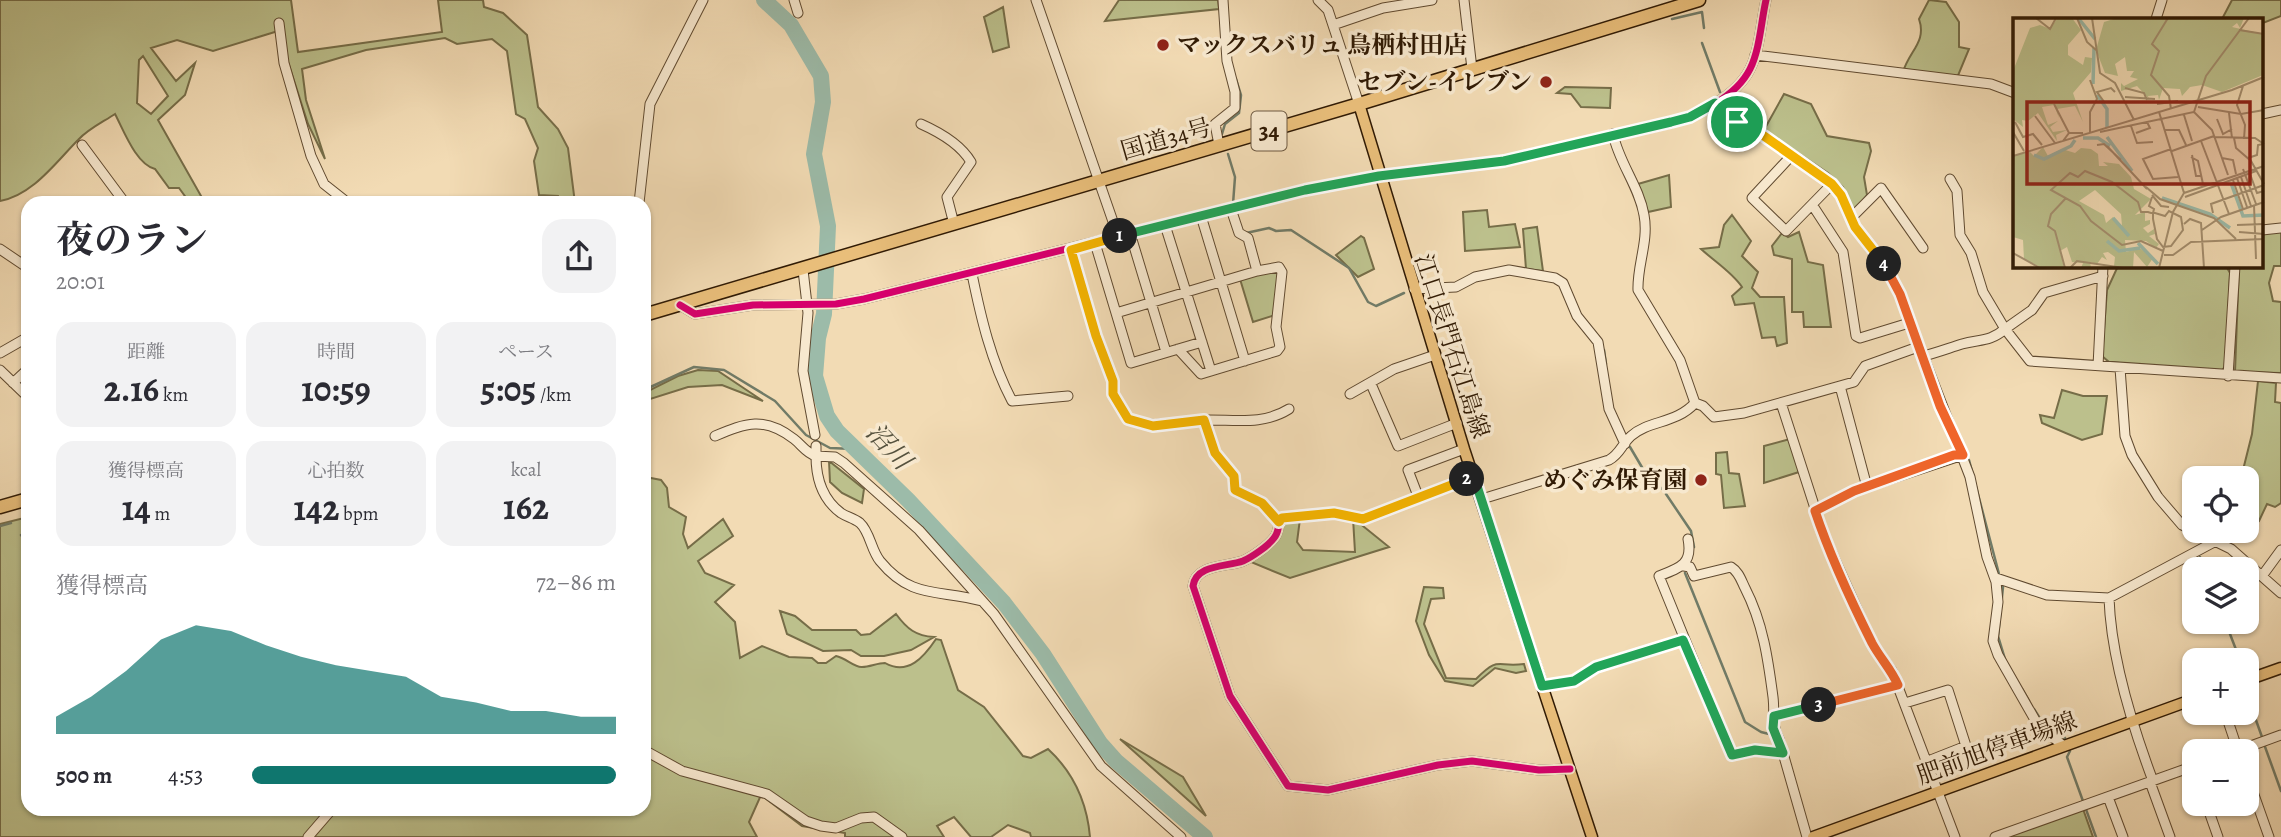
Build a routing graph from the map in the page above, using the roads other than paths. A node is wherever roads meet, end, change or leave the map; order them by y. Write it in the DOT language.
graph roads {
  1 [pos="703,0"];
  2 [pos="794,0"];
  3 [pos="1036,0"];
  4 [pos="1223,0"];
  5 [pos="1318,0"];
  6 [pos="1432,0"];
  7 [pos="1464,0"];
  8 [pos="1699,0"];
  9 [pos="1766,0"];
  10 [pos="2162,0"];
  11 [pos="797,13"];
  12 [pos="2156,18"];
  13 [pos="279,23"];
  14 [pos="1333,25"];
  15 [pos="1755,55"];
  16 [pos="1472,69"];
  17 [pos="2013,92"];
  18 [pos="1715,103"];
  19 [pos="1359,104"];
  20 [pos="921,124"];
  21 [pos="1613,134"];
  22 [pos="82,145"];
  23 [pos="1219,145"];
  24 [pos="1792,155"];
  25 [pos="1379,176"];
  26 [pos="1950,179"];
  27 [pos="1097,181"];
  28 [pos="1832,184"];
  29 [pos="120,196"];
  30 [pos="339,196"];
  31 [pos="640,196"];
  32 [pos="1814,206"];
  33 [pos="1231,209"];
  34 [pos="1201,216"];
  35 [pos="1851,218"];
  36 [pos="954,223"];
  37 [pos="1165,225"];
  38 [pos="1130,233"];
  39 [pos="1118,236"];
  40 [pos="1095,243"];
  41 [pos="1923,248"];
  42 [pos="0,249"];
  43 [pos="1071,250"];
  44 [pos="21,263"];
  45 [pos="2235,268"];
  46 [pos="803,270"];
  47 [pos="1257,271"];
  48 [pos="2103,271"];
  49 [pos="972,274"];
  50 [pos="1221,282"];
  51 [pos="1414,289"];
  52 [pos="1186,292"];
  53 [pos="807,303"];
  54 [pos="1151,303"];
  55 [pos="680,304"];
  56 [pos="651,311"];
  57 [pos="1116,313"];
  58 [pos="1909,323"];
  59 [pos="2005,329"];
  60 [pos="21,341"];
  61 [pos="1202,342"];
  62 [pos="1178,349"];
  63 [pos="1166,352"];
  64 [pos="1920,352"];
  65 [pos="0,353"];
  66 [pos="1435,355"];
  67 [pos="1245,361"];
  68 [pos="2098,366"];
  69 [pos="2120,368"];
  70 [pos="0,370"];
  71 [pos="1211,371"];
  72 [pos="21,376"];
  73 [pos="2228,376"];
  74 [pos="2281,378"];
  75 [pos="13,383"];
  76 [pos="1371,384"];
  77 [pos="1840,386"];
  78 [pos="21,390"];
  79 [pos="1350,394"];
  80 [pos="1068,396"];
  81 [pos="1695,403"];
  82 [pos="1781,403"];
  83 [pos="1289,409"];
  84 [pos="1204,420"];
  85 [pos="1457,423"];
  86 [pos="815,435"];
  87 [pos="715,436"];
  88 [pos="1625,444"];
  89 [pos="1464,449"];
  90 [pos="816,451"];
  91 [pos="1963,455"];
  92 [pos="1474,477"];
  93 [pos="1867,487"];
  94 [pos="1418,496"];
  95 [pos="1482,499"];
  96 [pos="21,501"];
  97 [pos="0,507"];
  98 [pos="1815,511"];
  99 [pos="1279,522"];
  100 [pos="2182,524"];
  101 [pos="1688,539"];
  102 [pos="2212,543"];
  103 [pos="2220,543"];
  104 [pos="2281,550"];
  105 [pos="1684,566"];
  106 [pos="2262,576"];
  107 [pos="1996,578"];
  108 [pos="2281,593"];
  109 [pos="2109,598"];
  110 [pos="982,601"];
  111 [pos="1683,640"];
  112 [pos="2281,668"];
  113 [pos="2259,676"];
  114 [pos="1898,685"];
  115 [pos="1542,686"];
  116 [pos="1905,703"];
  117 [pos="2182,703"];
  118 [pos="1774,716"];
  119 [pos="2131,722"];
  120 [pos="2281,735"];
  121 [pos="2259,743"];
  122 [pos="2064,746"];
  123 [pos="1783,753"];
  124 [pos="651,754"];
  125 [pos="1928,761"];
  126 [pos="1570,769"];
  127 [pos="2182,772"];
  128 [pos="2152,781"];
  129 [pos="1939,790"];
  130 [pos="2108,797"];
  131 [pos="2259,809"];
  132 [pos="325,816"];
  133 [pos="2211,816"];
  134 [pos="308,837"];
  135 [pos="902,837"];
  136 [pos="1181,837"];
  137 [pos="1592,837"];
  138 [pos="1807,837"];
  139 [pos="1813,837"];
  140 [pos="1955,837"];
  141 [pos="1995,837"];
  142 [pos="2123,837"];
  143 [pos="2170,837"];
  144 [pos="2218,837"];
  145 [pos="2269,837"];
  1 -- 31 [label="street"];
  2 -- 11 [label="street"];
  3 -- 27 [label="street"];
  4 -- 23 [label="street"];
  5 -- 14 [label="street"];
  6 -- 14 [label="street"];
  7 -- 16 [label="street"];
  8 -- 16 [label="highway, 国道34号 / 34"];
  9 -- 15 [label="street"];
  10 -- 12 [label="street"];
  13 -- 30 [label="street"];
  14 -- 19 [label="street"];
  15 -- 17 [label="street"];
  15 -- 18 [label="street"];
  16 -- 19 [label="highway, 国道34号 / 34"];
  18 -- 21 [label="street"];
  18 -- 24 [label="street"];
  19 -- 23 [label="highway, 国道34号 / 34"];
  19 -- 25 [label="main road, 江口長門石江島線"];
  20 -- 36 [label="street"];
  21 -- 25 [label="street"];
  21 -- 81 [label="street"];
  22 -- 29 [label="street"];
  23 -- 27 [label="highway, 国道34号 / 34"];
  24 -- 28 [label="street"];
  24 -- 32 [label="street"];
  25 -- 33 [label="street"];
  25 -- 51 [label="main road, 江口長門石江島線"];
  26 -- 59 [label="street"];
  27 -- 36 [label="highway, 国道34号 / 34"];
  27 -- 39 [label="street"];
  28 -- 32 [label="street"];
  28 -- 35 [label="street"];
  32 -- 58 [label="street"];
  33 -- 34 [label="street"];
  33 -- 47 [label="street"];
  34 -- 37 [label="street"];
  34 -- 50 [label="street"];
  35 -- 41 [label="street"];
  35 -- 58 [label="street"];
  36 -- 46 [label="highway, 国道34号 / 34"];
  37 -- 38 [label="street"];
  37 -- 52 [label="street"];
  38 -- 39 [label="street"];
  38 -- 54 [label="street"];
  39 -- 40 [label="street"];
  40 -- 43 [label="street"];
  40 -- 57 [label="street"];
  42 -- 44 [label="street"];
  43 -- 49 [label="street"];
  43 -- 84 [label="street"];
  45 -- 73 [label="street"];
  46 -- 53 [label="street"];
  46 -- 55 [label="highway, 国道34号 / 34"];
  47 -- 50 [label="street"];
  47 -- 67 [label="street"];
  48 -- 59 [label="street"];
  48 -- 68 [label="street"];
  49 -- 53 [label="street"];
  49 -- 80 [label="street"];
  50 -- 52 [label="street"];
  50 -- 67 [label="street"];
  51 -- 66 [label="main road, 江口長門石江島線"];
  51 -- 88 [label="street"];
  52 -- 54 [label="street"];
  52 -- 61 [label="street"];
  53 -- 55 [label="street"];
  53 -- 86 [label="street"];
  54 -- 57 [label="street"];
  54 -- 63 [label="street"];
  55 -- 56 [label="highway, 国道34号 / 34"];
  57 -- 63 [label="street"];
  58 -- 64 [label="street"];
  59 -- 64 [label="street"];
  59 -- 68 [label="street"];
  60 -- 65 [label="street"];
  61 -- 62 [label="street"];
  61 -- 71 [label="street"];
  62 -- 63 [label="street"];
  62 -- 71 [label="street"];
  64 -- 77 [label="street"];
  64 -- 91 [label="street"];
  66 -- 76 [label="street"];
  66 -- 85 [label="main road, 江口長門石江島線"];
  67 -- 71 [label="street"];
  68 -- 69 [label="street"];
  69 -- 73 [label="street"];
  69 -- 100 [label="street"];
  70 -- 75 [label="street"];
  72 -- 75 [label="street"];
  73 -- 74 [label="street"];
  75 -- 78 [label="street"];
  76 -- 79 [label="street"];
  76 -- 85 [label="street"];
  77 -- 82 [label="street"];
  77 -- 93 [label="street"];
  81 -- 82 [label="street"];
  81 -- 88 [label="street"];
  82 -- 98 [label="street"];
  83 -- 84 [label="street"];
  84 -- 99 [label="street"];
  85 -- 89 [label="main road, 江口長門石江島線"];
  87 -- 90 [label="street"];
  88 -- 95 [label="street"];
  89 -- 92 [label="main road, 江口長門石江島線"];
  89 -- 94 [label="street"];
  90 -- 110 [label="street"];
  90 -- 110 [label="street"];
  91 -- 93 [label="street"];
  91 -- 107 [label="street"];
  92 -- 94 [label="street"];
  92 -- 95 [label="main road, 江口長門石江島線"];
  93 -- 98 [label="street"];
  94 -- 99 [label="street"];
  95 -- 115 [label="main road, 江口長門石江島線"];
  96 -- 97 [label="highway"];
  98 -- 114 [label="street"];
  99 -- 126 [label="street"];
  101 -- 105 [label="street"];
  102 -- 109 [label="street"];
  103 -- 106 [label="street"];
  104 -- 106 [label="street"];
  105 -- 111 [label="street"];
  105 -- 118 [label="street"];
  106 -- 108 [label="street"];
  107 -- 109 [label="street"];
  107 -- 122 [label="street"];
  109 -- 119 [label="street"];
  110 -- 136 [label="street"];
  111 -- 115 [label="street"];
  111 -- 123 [label="street"];
  112 -- 113 [label="main road"];
  114 -- 116 [label="street"];
  114 -- 118 [label="street"];
  115 -- 126 [label="main road, 江口長門石江島線"];
  116 -- 125 [label="street"];
  116 -- 125 [label="street"];
  117 -- 119 [label="main road, 肥前旭停車場線"];
  118 -- 123 [label="street"];
  119 -- 122 [label="main road, 肥前旭停車場線"];
  119 -- 128 [label="street"];
  120 -- 121 [label="street"];
  122 -- 129 [label="main road, 肥前旭停車場線"];
  123 -- 138 [label="street"];
  124 -- 135 [label="street"];
  125 -- 129 [label="street"];
  126 -- 137 [label="main road, 江口長門石江島線"];
  127 -- 128 [label="street"];
  128 -- 130 [label="street"];
  128 -- 143 [label="street"];
  129 -- 139 [label="main road, 肥前旭停車場線"];
  129 -- 140 [label="street"];
  130 -- 141 [label="street"];
  130 -- 142 [label="street"];
  131 -- 145 [label="street"];
  132 -- 134 [label="street"];
  133 -- 144 [label="street"];
}
